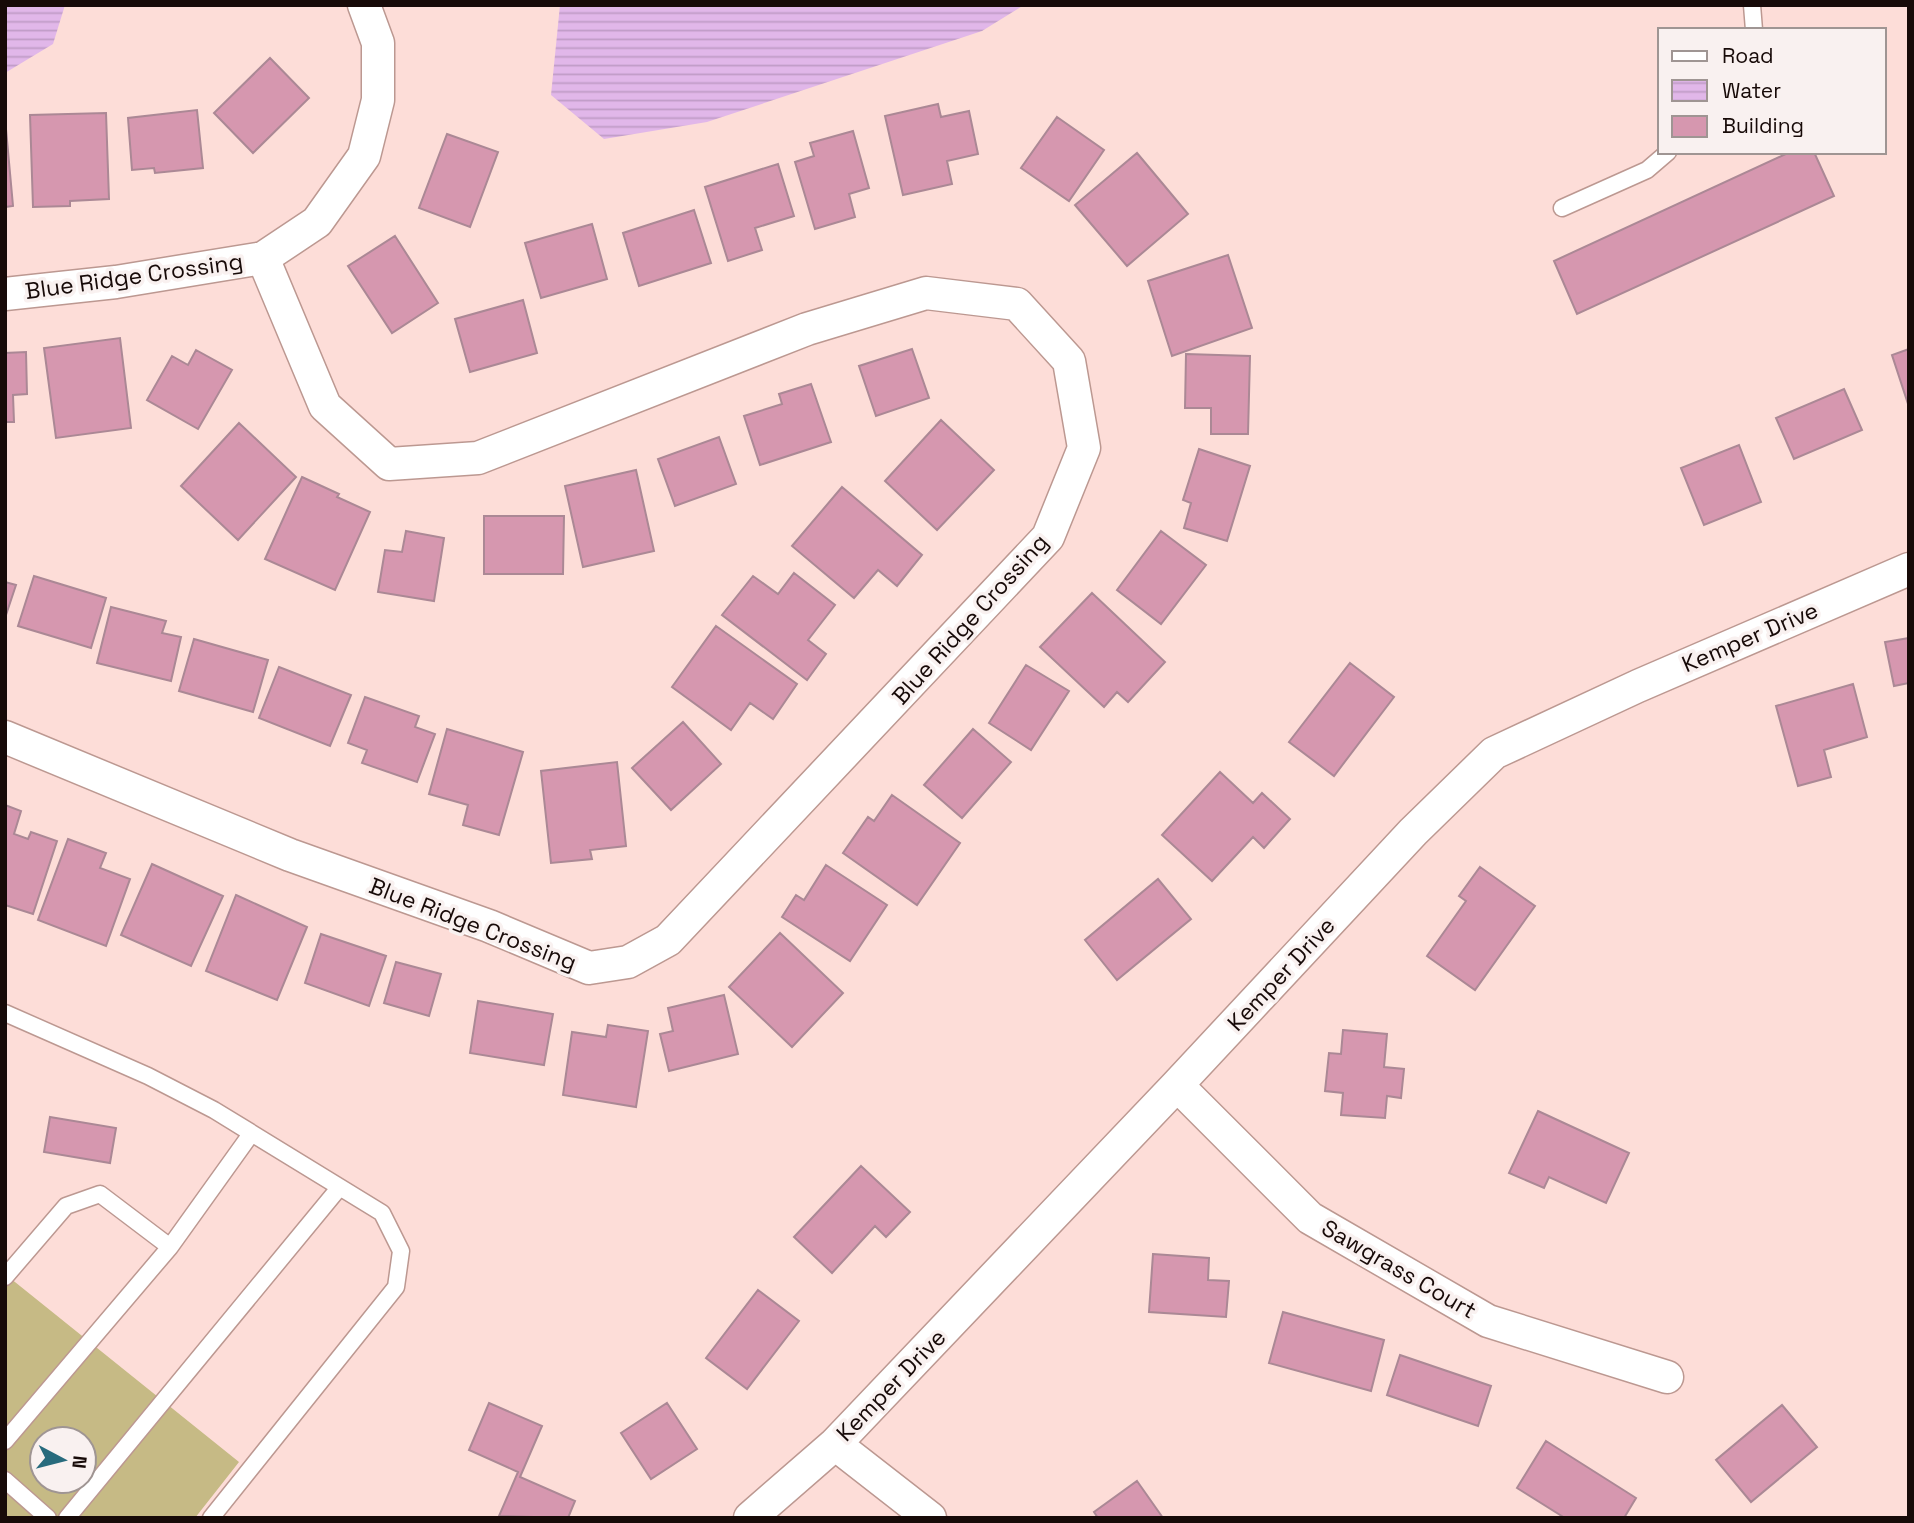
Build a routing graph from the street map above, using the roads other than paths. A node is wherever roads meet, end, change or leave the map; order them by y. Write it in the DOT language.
graph roads {
  1 [pos="364,5"];
  2 [pos="1752,5"];
  3 [pos="1754,28"];
  4 [pos="1666,154"];
  5 [pos="1562,208"];
  6 [pos="263,258"];
  7 [pos="5,294"];
  8 [pos="1909,569"];
  9 [pos="5,737"];
  10 [pos="5,1013"];
  11 [pos="1177,1086"];
  12 [pos="251,1133"];
  13 [pos="339,1188"];
  14 [pos="170,1247"];
  15 [pos="5,1277"];
  16 [pos="1667,1377"];
  17 [pos="5,1441"];
  18 [pos="835,1444"];
  19 [pos="5,1480"];
  20 [pos="48,1518"];
  21 [pos="67,1518"];
  22 [pos="211,1518"];
  23 [pos="750,1518"];
  24 [pos="930,1518"];
  1 -- 6 [label="street, Blue Ridge Crossing"];
  2 -- 3 [label="lane"];
  4 -- 5 [label="lane"];
  6 -- 7 [label="street, Blue Ridge Crossing"];
  6 -- 9 [label="street, Blue Ridge Crossing"];
  8 -- 11 [label="street, Kemper Drive"];
  10 -- 12 [label="lane"];
  11 -- 16 [label="street, Sawgrass Court"];
  11 -- 18 [label="street, Kemper Drive"];
  12 -- 13 [label="lane"];
  12 -- 14 [label="lane"];
  13 -- 21 [label="lane"];
  13 -- 22 [label="lane"];
  14 -- 15 [label="lane"];
  14 -- 17 [label="lane"];
  18 -- 23 [label="street, Kemper Drive"];
  18 -- 24 [label="street"];
  19 -- 20 [label="lane"];
}
